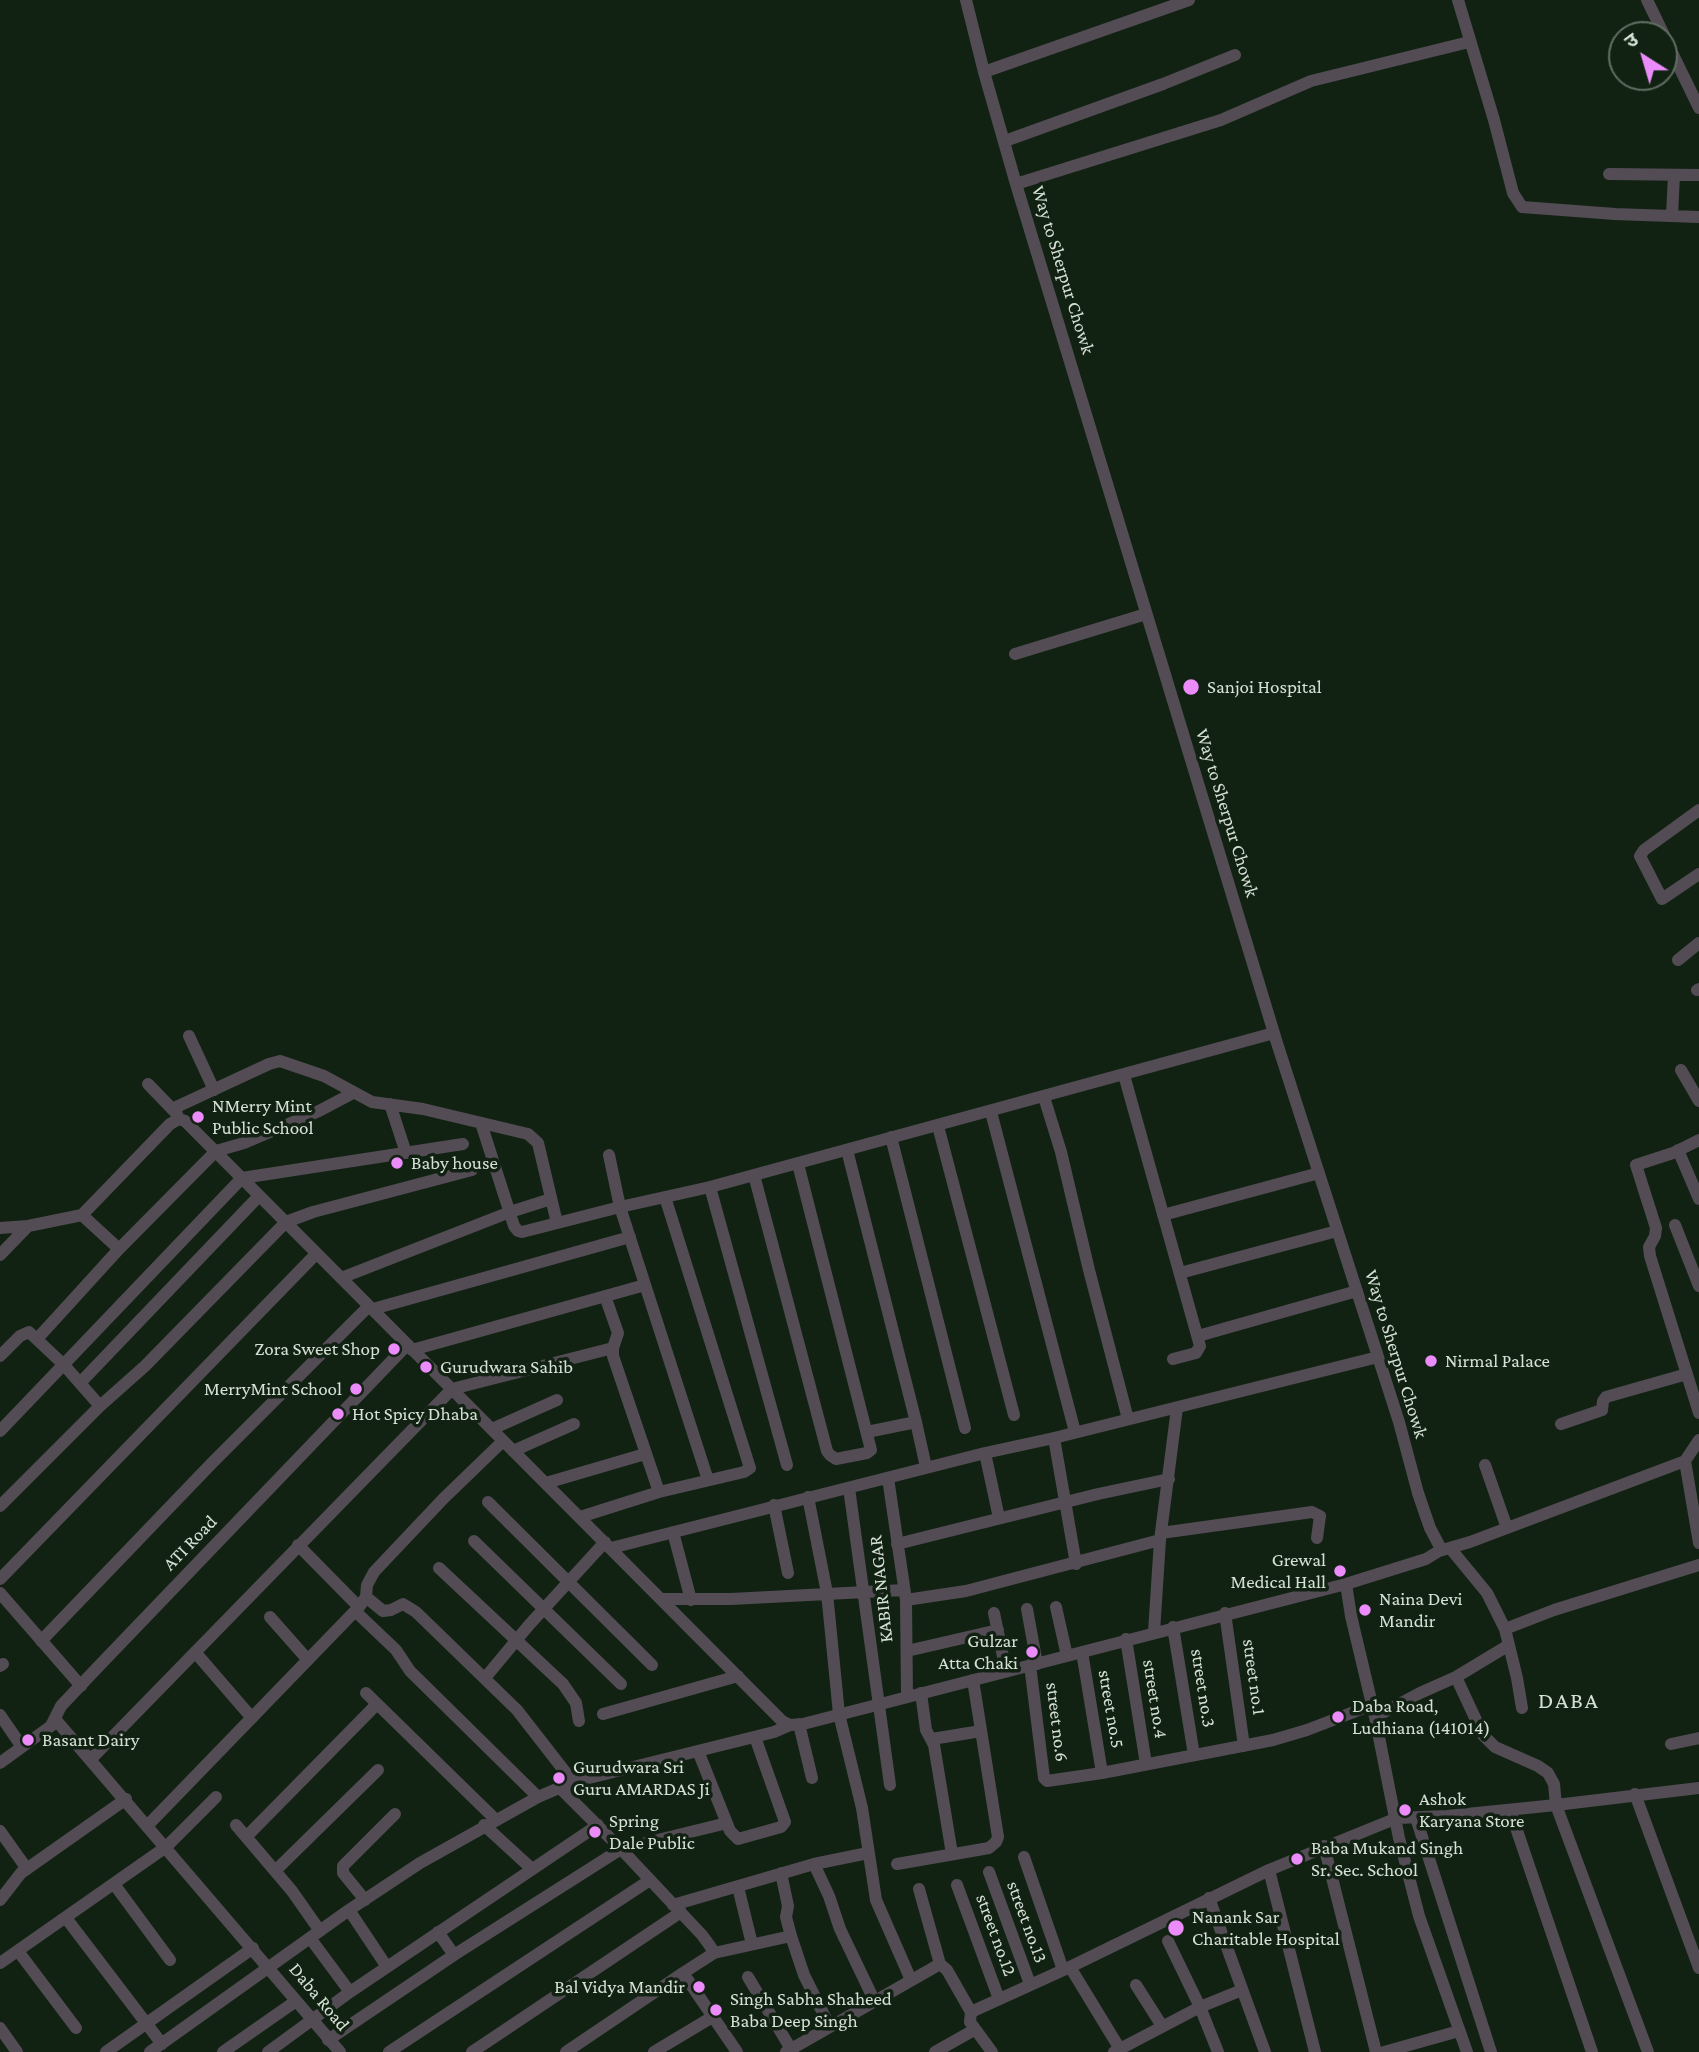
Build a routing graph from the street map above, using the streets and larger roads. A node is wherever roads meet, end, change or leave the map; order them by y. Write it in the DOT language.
graph roads {
  1 [pos="966,0"];
  2 [pos="1189,0"];
  3 [pos="1458,0"];
  4 [pos="1647,0"];
  5 [pos="1657,21"];
  6 [pos="1469,41"];
  7 [pos="1235,55"];
  8 [pos="1678,64"];
  9 [pos="984,72"];
  10 [pos="1699,108"];
  11 [pos="1005,141"];
  12 [pos="1609,174"];
  13 [pos="1674,175"];
  14 [pos="1699,175"];
  15 [pos="1016,184"];
  16 [pos="1672,216"];
  17 [pos="1699,217"];
  18 [pos="1146,614"];
  19 [pos="1015,654"];
  20 [pos="1699,810"];
  21 [pos="1699,874"];
  22 [pos="1699,943"];
  23 [pos="1678,960"];
  24 [pos="1274,1033"];
  25 [pos="189,1036"];
  26 [pos="1681,1070"];
  27 [pos="1124,1075"];
  28 [pos="148,1084"];
  29 [pos="214,1090"];
  30 [pos="354,1093"];
  31 [pos="1044,1097"];
  32 [pos="1699,1101"];
  33 [pos="390,1104"];
  34 [pos="172,1109"];
  35 [pos="991,1112"];
  36 [pos="182,1119"];
  37 [pos="481,1123"];
  38 [pos="938,1126"];
  39 [pos="891,1137"];
  40 [pos="1699,1140"];
  41 [pos="463,1144"];
  42 [pos="847,1150"];
  43 [pos="1678,1150"];
  44 [pos="216,1151"];
  45 [pos="406,1153"];
  46 [pos="609,1155"];
  47 [pos="798,1164"];
  48 [pos="472,1170"];
  49 [pos="1318,1173"];
  50 [pos="754,1175"];
  51 [pos="242,1178"];
  52 [pos="710,1187"];
  53 [pos="259,1196"];
  54 [pos="665,1197"];
  55 [pos="551,1199"];
  56 [pos="1699,1199"];
  57 [pos="620,1207"];
  58 [pos="510,1212"];
  59 [pos="82,1215"];
  60 [pos="1163,1215"];
  61 [pos="286,1222"];
  62 [pos="557,1223"];
  63 [pos="1675,1225"];
  64 [pos="27,1226"];
  65 [pos="0,1228"];
  66 [pos="1337,1231"];
  67 [pos="630,1237"];
  68 [pos="119,1249"];
  69 [pos="316,1254"];
  70 [pos="0,1255"];
  71 [pos="1180,1273"];
  72 [pos="341,1278"];
  73 [pos="645,1285"];
  74 [pos="1699,1286"];
  75 [pos="1356,1291"];
  76 [pos="605,1296"];
  77 [pos="371,1308"];
  78 [pos="1198,1336"];
  79 [pos="37,1339"];
  80 [pos="410,1348"];
  81 [pos="613,1348"];
  82 [pos="0,1356"];
  83 [pos="1378,1357"];
  84 [pos="1173,1359"];
  85 [pos="64,1365"];
  86 [pos="1686,1374"];
  87 [pos="80,1383"];
  88 [pos="452,1389"];
  89 [pos="557,1400"];
  90 [pos="100,1406"];
  91 [pos="1177,1408"];
  92 [pos="1699,1413"];
  93 [pos="1014,1415"];
  94 [pos="1128,1419"];
  95 [pos="916,1422"];
  96 [pos="574,1424"];
  97 [pos="1561,1424"];
  98 [pos="965,1428"];
  99 [pos="492,1429"];
  100 [pos="0,1431"];
  101 [pos="867,1432"];
  102 [pos="1075,1432"];
  103 [pos="1054,1438"];
  104 [pos="1699,1440"];
  105 [pos="503,1441"];
  106 [pos="513,1451"];
  107 [pos="985,1452"];
  108 [pos="645,1454"];
  109 [pos="1685,1461"];
  110 [pos="787,1465"];
  111 [pos="1485,1465"];
  112 [pos="926,1467"];
  113 [pos="888,1478"];
  114 [pos="1169,1479"];
  115 [pos="708,1480"];
  116 [pos="546,1483"];
  117 [pos="849,1488"];
  118 [pos="659,1492"];
  119 [pos="808,1497"];
  120 [pos="488,1502"];
  121 [pos="1066,1502"];
  122 [pos="774,1505"];
  123 [pos="0,1506"];
  124 [pos="580,1517"];
  125 [pos="999,1518"];
  126 [pos="1507,1528"];
  127 [pos="673,1532"];
  128 [pos="1160,1536"];
  129 [pos="1317,1538"];
  130 [pos="474,1541"];
  131 [pos="1699,1543"];
  132 [pos="897,1544"];
  133 [pos="298,1545"];
  134 [pos="608,1545"];
  135 [pos="1445,1550"];
  136 [pos="1076,1564"];
  137 [pos="1699,1564"];
  138 [pos="439,1568"];
  139 [pos="788,1573"];
  140 [pos="0,1579"];
  141 [pos="569,1580"];
  142 [pos="1346,1584"];
  143 [pos="0,1593"];
  144 [pos="827,1593"];
  145 [pos="865,1593"];
  146 [pos="905,1595"];
  147 [pos="662,1599"];
  148 [pos="691,1600"];
  149 [pos="360,1605"];
  150 [pos="1056,1607"];
  151 [pos="544,1609"];
  152 [pos="1027,1609"];
  153 [pos="994,1613"];
  154 [pos="1225,1614"];
  155 [pos="270,1617"];
  156 [pos="1173,1627"];
  157 [pos="1505,1629"];
  158 [pos="998,1630"];
  159 [pos="1153,1632"];
  160 [pos="1126,1639"];
  161 [pos="517,1640"];
  162 [pos="41,1641"];
  163 [pos="1509,1645"];
  164 [pos="907,1651"];
  165 [pos="195,1652"];
  166 [pos="1082,1652"];
  167 [pos="1067,1656"];
  168 [pos="308,1660"];
  169 [pos="652,1665"];
  170 [pos="1033,1665"];
  171 [pos="1006,1671"];
  172 [pos="738,1676"];
  173 [pos="1456,1677"];
  174 [pos="485,1678"];
  175 [pos="973,1680"];
  176 [pos="621,1684"];
  177 [pos="81,1686"];
  178 [pos="366,1693"];
  179 [pos="921,1693"];
  180 [pos="907,1696"];
  181 [pos="377,1704"];
  182 [pos="879,1704"];
  183 [pos="1522,1708"];
  184 [pos="1374,1711"];
  185 [pos="603,1714"];
  186 [pos="839,1714"];
  187 [pos="0,1716"];
  188 [pos="252,1718"];
  189 [pos="55,1719"];
  190 [pos="579,1721"];
  191 [pos="795,1725"];
  192 [pos="981,1731"];
  193 [pos="755,1737"];
  194 [pos="1699,1738"];
  195 [pos="932,1739"];
  196 [pos="1671,1744"];
  197 [pos="1244,1746"];
  198 [pos="22,1747"];
  199 [pos="698,1751"];
  200 [pos="1194,1755"];
  201 [pos="91,1759"];
  202 [pos="0,1763"];
  203 [pos="1146,1764"];
  204 [pos="378,1770"];
  205 [pos="1102,1773"];
  206 [pos="813,1778"];
  207 [pos="573,1782"];
  208 [pos="890,1785"];
  209 [pos="559,1787"];
  210 [pos="1699,1788"];
  211 [pos="1634,1794"];
  212 [pos="216,1797"];
  213 [pos="538,1797"];
  214 [pos="126,1799"];
  215 [pos="1556,1805"];
  216 [pos="1510,1810"];
  217 [pos="396,1814"];
  218 [pos="1397,1818"];
  219 [pos="1416,1818"];
  220 [pos="490,1822"];
  221 [pos="727,1823"];
  222 [pos="148,1825"];
  223 [pos="236,1825"];
  224 [pos="598,1825"];
  225 [pos="0,1832"];
  226 [pos="247,1836"];
  227 [pos="1324,1846"];
  228 [pos="166,1847"];
  229 [pos="621,1849"];
  230 [pos="868,1853"];
  231 [pos="952,1854"];
  232 [pos="1024,1857"];
  233 [pos="814,1864"];
  234 [pos="897,1864"];
  235 [pos="27,1869"];
  236 [pos="532,1869"];
  237 [pos="1269,1870"];
  238 [pos="275,1871"];
  239 [pos="989,1872"];
  240 [pos="781,1873"];
  241 [pos="650,1880"];
  242 [pos="114,1884"];
  243 [pos="957,1885"];
  244 [pos="738,1886"];
  245 [pos="919,1889"];
  246 [pos="1209,1898"];
  247 [pos="365,1899"];
  248 [pos="0,1900"];
  249 [pos="677,1908"];
  250 [pos="349,1910"];
  251 [pos="66,1918"];
  252 [pos="438,1932"];
  253 [pos="315,1934"];
  254 [pos="791,1936"];
  255 [pos="1168,1941"];
  256 [pos="752,1944"];
  257 [pos="253,1948"];
  258 [pos="18,1951"];
  259 [pos="714,1953"];
  260 [pos="454,1955"];
  261 [pos="170,1959"];
  262 [pos="0,1963"];
  263 [pos="940,1964"];
  264 [pos="387,1967"];
  265 [pos="269,1968"];
  266 [pos="1699,1968"];
  267 [pos="1066,1969"];
  268 [pos="683,1973"];
  269 [pos="748,1977"];
  270 [pos="911,1980"];
  271 [pos="1030,1984"];
  272 [pos="1136,1985"];
  273 [pos="1242,1990"];
  274 [pos="350,1992"];
  275 [pos="999,1999"];
  276 [pos="296,2001"];
  277 [pos="875,2002"];
  278 [pos="1200,2007"];
  279 [pos="971,2012"];
  280 [pos="714,2016"];
  281 [pos="313,2021"];
  282 [pos="147,2024"];
  283 [pos="1162,2026"];
  284 [pos="830,2027"];
  285 [pos="0,2028"];
  286 [pos="76,2028"];
  287 [pos="974,2030"];
  288 [pos="1459,2031"];
  289 [pos="328,2040"];
  290 [pos="162,2044"];
  291 [pos="1125,2049"];
  292 [pos="569,2051"];
  293 [pos="788,2051"];
  294 [pos="17,2052"];
  295 [pos="106,2052"];
  296 [pos="150,2052"];
  297 [pos="222,2052"];
  298 [pos="268,2052"];
  299 [pos="340,2052"];
  300 [pos="389,2052"];
  301 [pos="472,2052"];
  302 [pos="654,2052"];
  303 [pos="737,2052"];
  304 [pos="935,2052"];
  305 [pos="992,2052"];
  306 [pos="1218,2052"];
  307 [pos="1265,2052"];
  308 [pos="1315,2052"];
  309 [pos="1376,2052"];
  310 [pos="1384,2052"];
  311 [pos="1466,2052"];
  312 [pos="1491,2052"];
  313 [pos="1592,2052"];
  314 [pos="1648,2052"];
  1 -- 9 [label="street, Way to Sherpur Chowk"];
  2 -- 9 [label="street"];
  3 -- 6 [label="street"];
  4 -- 5 [label="street"];
  6 -- 15 [label="street"];
  6 -- 16 [label="street"];
  7 -- 11 [label="street"];
  8 -- 10 [label="street"];
  9 -- 11 [label="street, Way to Sherpur Chowk"];
  11 -- 15 [label="street, Way to Sherpur Chowk"];
  12 -- 13 [label="street"];
  13 -- 14 [label="street"];
  13 -- 16 [label="street"];
  15 -- 18 [label="street, Way to Sherpur Chowk"];
  16 -- 17 [label="street"];
  18 -- 19 [label="street"];
  18 -- 24 [label="street, Way to Sherpur Chowk"];
  20 -- 21 [label="street"];
  22 -- 23 [label="street"];
  24 -- 27 [label="street"];
  24 -- 49 [label="street, Way to Sherpur Chowk"];
  25 -- 29 [label="street"];
  26 -- 32 [label="street"];
  27 -- 31 [label="street"];
  27 -- 60 [label="street"];
  28 -- 34 [label="street"];
  29 -- 30 [label="street"];
  29 -- 34 [label="street"];
  30 -- 33 [label="street"];
  30 -- 44 [label="street"];
  31 -- 35 [label="street"];
  31 -- 94 [label="street"];
  33 -- 37 [label="street"];
  33 -- 45 [label="street"];
  34 -- 36 [label="street"];
  35 -- 38 [label="street"];
  35 -- 102 [label="street"];
  36 -- 44 [label="street"];
  36 -- 59 [label="street"];
  37 -- 55 [label="street"];
  37 -- 58 [label="street"];
  38 -- 39 [label="street"];
  38 -- 93 [label="street"];
  39 -- 42 [label="street"];
  39 -- 98 [label="street"];
  40 -- 43 [label="street"];
  41 -- 45 [label="street"];
  42 -- 47 [label="street"];
  42 -- 95 [label="street"];
  43 -- 56 [label="street"];
  43 -- 86 [label="street"];
  44 -- 51 [label="street"];
  44 -- 68 [label="street"];
  45 -- 51 [label="street"];
  46 -- 57 [label="street"];
  47 -- 50 [label="street"];
  47 -- 101 [label="street"];
  48 -- 61 [label="street"];
  49 -- 60 [label="street"];
  49 -- 66 [label="street, Way to Sherpur Chowk"];
  50 -- 52 [label="street"];
  50 -- 101 [label="street"];
  51 -- 53 [label="street"];
  51 -- 85 [label="street"];
  52 -- 54 [label="street"];
  52 -- 110 [label="street"];
  53 -- 61 [label="street"];
  53 -- 87 [label="street"];
  54 -- 57 [label="street"];
  54 -- 115 [label="street"];
  55 -- 58 [label="street"];
  55 -- 62 [label="street"];
  57 -- 62 [label="street"];
  57 -- 67 [label="street"];
  58 -- 62 [label="street"];
  58 -- 72 [label="street"];
  59 -- 64 [label="street"];
  59 -- 68 [label="street"];
  60 -- 71 [label="street"];
  61 -- 69 [label="street"];
  61 -- 90 [label="street"];
  63 -- 74 [label="street"];
  64 -- 65 [label="street"];
  64 -- 70 [label="street"];
  66 -- 71 [label="street"];
  66 -- 75 [label="street, Way to Sherpur Chowk"];
  67 -- 73 [label="street"];
  67 -- 77 [label="street"];
  68 -- 79 [label="street"];
  69 -- 72 [label="street"];
  69 -- 140 [label="street"];
  71 -- 78 [label="street"];
  72 -- 77 [label="street"];
  73 -- 76 [label="street"];
  73 -- 115 [label="street"];
  75 -- 78 [label="street"];
  75 -- 83 [label="street, Way to Sherpur Chowk"];
  76 -- 80 [label="street"];
  76 -- 81 [label="street"];
  77 -- 80 [label="street"];
  77 -- 162 [label="street"];
  78 -- 84 [label="street"];
  79 -- 82 [label="street"];
  79 -- 85 [label="street"];
  80 -- 88 [label="street"];
  80 -- 177 [label="street, ATI Road"];
  81 -- 88 [label="street"];
  81 -- 108 [label="street"];
  83 -- 91 [label="street"];
  83 -- 135 [label="street, Way to Sherpur Chowk"];
  85 -- 87 [label="street"];
  85 -- 100 [label="street"];
  86 -- 92 [label="street"];
  86 -- 97 [label="street"];
  87 -- 90 [label="street"];
  88 -- 99 [label="street"];
  88 -- 133 [label="street"];
  89 -- 99 [label="street"];
  90 -- 123 [label="street"];
  91 -- 94 [label="street"];
  91 -- 114 [label="street"];
  94 -- 102 [label="street"];
  95 -- 101 [label="street"];
  95 -- 112 [label="street"];
  96 -- 106 [label="street"];
  99 -- 105 [label="street"];
  102 -- 103 [label="street"];
  103 -- 107 [label="street"];
  103 -- 121 [label="street"];
  104 -- 109 [label="street"];
  105 -- 106 [label="street"];
  105 -- 149 [label="street"];
  106 -- 116 [label="street"];
  107 -- 112 [label="street"];
  107 -- 125 [label="street"];
  108 -- 116 [label="street"];
  108 -- 118 [label="street"];
  109 -- 126 [label="street"];
  109 -- 131 [label="street"];
  111 -- 126 [label="street"];
  112 -- 113 [label="street"];
  113 -- 117 [label="street"];
  113 -- 132 [label="street, KABIR NAGAR"];
  114 -- 121 [label="street"];
  114 -- 128 [label="street"];
  115 -- 118 [label="street"];
  116 -- 124 [label="street"];
  117 -- 119 [label="street"];
  117 -- 145 [label="street"];
  118 -- 124 [label="street"];
  119 -- 122 [label="street"];
  119 -- 144 [label="street"];
  120 -- 141 [label="street"];
  121 -- 125 [label="street"];
  121 -- 136 [label="street"];
  122 -- 127 [label="street"];
  122 -- 139 [label="street"];
  124 -- 134 [label="street"];
  125 -- 132 [label="street"];
  126 -- 135 [label="street"];
  127 -- 134 [label="street"];
  127 -- 148 [label="street"];
  128 -- 129 [label="street"];
  128 -- 136 [label="street"];
  128 -- 159 [label="street"];
  130 -- 151 [label="street"];
  132 -- 146 [label="street, KABIR NAGAR"];
  133 -- 149 [label="street"];
  133 -- 165 [label="street"];
  134 -- 141 [label="street"];
  134 -- 147 [label="street"];
  135 -- 142 [label="street"];
  135 -- 157 [label="street, Way to Sherpur Chowk"];
  136 -- 146 [label="street"];
  137 -- 157 [label="street"];
  138 -- 161 [label="street"];
  141 -- 151 [label="street"];
  141 -- 169 [label="street"];
  142 -- 154 [label="street"];
  142 -- 184 [label="street"];
  143 -- 162 [label="street"];
  144 -- 145 [label="street"];
  144 -- 148 [label="street"];
  144 -- 186 [label="street"];
  145 -- 146 [label="street"];
  145 -- 182 [label="street"];
  146 -- 164 [label="street, KABIR NAGAR"];
  147 -- 148 [label="street"];
  147 -- 172 [label="street"];
  149 -- 168 [label="street"];
  149 -- 174 [label="street"];
  149 -- 213 [label="street"];
  150 -- 167 [label="street"];
  151 -- 161 [label="street"];
  151 -- 176 [label="street"];
  152 -- 170 [label="street, street no.6"];
  153 -- 158 [label="street"];
  154 -- 156 [label="street"];
  154 -- 197 [label="street, street no.1"];
  155 -- 168 [label="street"];
  156 -- 159 [label="street"];
  156 -- 200 [label="street, street no.3"];
  157 -- 163 [label="street, Way to Sherpur Chowk"];
  158 -- 164 [label="street"];
  158 -- 171 [label="street"];
  159 -- 160 [label="street"];
  160 -- 166 [label="street"];
  160 -- 203 [label="street, street no.4"];
  161 -- 174 [label="street"];
  161 -- 190 [label="street"];
  162 -- 177 [label="street"];
  163 -- 173 [label="street"];
  163 -- 183 [label="street, Way to Sherpur Chowk"];
  164 -- 180 [label="street, KABIR NAGAR"];
  165 -- 188 [label="street"];
  165 -- 201 [label="street"];
  166 -- 167 [label="street"];
  166 -- 205 [label="street, street no.5"];
  167 -- 170 [label="street"];
  168 -- 188 [label="street"];
  170 -- 171 [label="street"];
  170 -- 205 [label="street, street no.6"];
  171 -- 175 [label="street"];
  172 -- 185 [label="street"];
  172 -- 191 [label="street"];
  173 -- 184 [label="street"];
  173 -- 215 [label="street"];
  174 -- 207 [label="street"];
  175 -- 179 [label="street"];
  175 -- 192 [label="street"];
  177 -- 189 [label="street, ATI Road"];
  178 -- 181 [label="street"];
  179 -- 180 [label="street"];
  179 -- 195 [label="street"];
  180 -- 182 [label="street"];
  181 -- 220 [label="street"];
  181 -- 226 [label="street"];
  182 -- 186 [label="street"];
  182 -- 208 [label="street"];
  184 -- 197 [label="street"];
  184 -- 218 [label="street"];
  186 -- 191 [label="street"];
  186 -- 230 [label="street"];
  187 -- 198 [label="street"];
  188 -- 222 [label="street"];
  189 -- 198 [label="street, ATI Road"];
  189 -- 201 [label="street, Daba Road"];
  191 -- 193 [label="street"];
  191 -- 206 [label="street"];
  192 -- 195 [label="street"];
  192 -- 231 [label="street"];
  193 -- 199 [label="street"];
  193 -- 221 [label="street"];
  194 -- 196 [label="street"];
  195 -- 231 [label="street"];
  197 -- 200 [label="street"];
  198 -- 202 [label="street, ATI Road"];
  199 -- 207 [label="street"];
  199 -- 221 [label="street"];
  200 -- 203 [label="street"];
  201 -- 214 [label="street, Daba Road"];
  203 -- 205 [label="street"];
  204 -- 238 [label="street"];
  207 -- 209 [label="street"];
  209 -- 213 [label="street"];
  209 -- 224 [label="street"];
  210 -- 211 [label="street"];
  211 -- 215 [label="street"];
  211 -- 266 [label="street"];
  212 -- 228 [label="street"];
  213 -- 220 [label="street"];
  214 -- 222 [label="street, Daba Road"];
  214 -- 235 [label="street"];
  215 -- 216 [label="street"];
  215 -- 314 [label="street"];
  216 -- 219 [label="street"];
  216 -- 313 [label="street"];
  217 -- 247 [label="street"];
  218 -- 219 [label="street"];
  218 -- 227 [label="street"];
  218 -- 288 [label="street"];
  219 -- 312 [label="street"];
  220 -- 236 [label="street"];
  220 -- 247 [label="street"];
  221 -- 229 [label="street"];
  222 -- 228 [label="street, Daba Road"];
  223 -- 226 [label="street"];
  224 -- 229 [label="street"];
  224 -- 236 [label="street"];
  225 -- 235 [label="street"];
  226 -- 238 [label="street"];
  227 -- 237 [label="street"];
  227 -- 309 [label="street"];
  228 -- 242 [label="street"];
  228 -- 257 [label="street, Daba Road"];
  229 -- 241 [label="street"];
  229 -- 260 [label="street"];
  230 -- 233 [label="street"];
  230 -- 270 [label="street"];
  231 -- 234 [label="street"];
  232 -- 267 [label="street"];
  233 -- 240 [label="street"];
  233 -- 277 [label="street"];
  235 -- 248 [label="street"];
  236 -- 252 [label="street"];
  237 -- 246 [label="street"];
  237 -- 308 [label="street"];
  238 -- 253 [label="street"];
  239 -- 271 [label="street, street no.13"];
  240 -- 244 [label="street"];
  240 -- 254 [label="street"];
  241 -- 249 [label="street"];
  241 -- 300 [label="street"];
  242 -- 251 [label="street"];
  242 -- 261 [label="street"];
  243 -- 275 [label="street, street no.12"];
  244 -- 249 [label="street"];
  244 -- 256 [label="street"];
  245 -- 263 [label="street"];
  246 -- 267 [label="street"];
  246 -- 273 [label="street"];
  247 -- 250 [label="street"];
  249 -- 259 [label="street"];
  249 -- 301 [label="street"];
  250 -- 253 [label="street"];
  250 -- 264 [label="street"];
  251 -- 258 [label="street"];
  251 -- 282 [label="street"];
  252 -- 260 [label="street"];
  252 -- 264 [label="street"];
  253 -- 265 [label="street"];
  253 -- 274 [label="street"];
  254 -- 256 [label="street"];
  254 -- 284 [label="street"];
  255 -- 278 [label="street"];
  256 -- 259 [label="street"];
  257 -- 265 [label="street, Daba Road"];
  257 -- 282 [label="street"];
  258 -- 262 [label="street"];
  258 -- 286 [label="street"];
  259 -- 268 [label="street"];
  260 -- 289 [label="street"];
  263 -- 270 [label="street"];
  263 -- 279 [label="street"];
  264 -- 274 [label="street"];
  265 -- 276 [label="street, Daba Road"];
  265 -- 290 [label="street"];
  267 -- 271 [label="street"];
  267 -- 291 [label="street"];
  268 -- 280 [label="street"];
  268 -- 292 [label="street"];
  269 -- 293 [label="street"];
  270 -- 277 [label="street"];
  271 -- 275 [label="street"];
  272 -- 283 [label="street"];
  273 -- 278 [label="street"];
  273 -- 307 [label="street"];
  274 -- 281 [label="street"];
  275 -- 279 [label="street"];
  276 -- 281 [label="street, Daba Road"];
  276 -- 297 [label="street"];
  277 -- 284 [label="street"];
  278 -- 283 [label="street"];
  278 -- 306 [label="street"];
  279 -- 287 [label="street"];
  280 -- 302 [label="street"];
  280 -- 303 [label="street"];
  281 -- 289 [label="street, Daba Road"];
  281 -- 298 [label="street"];
  282 -- 290 [label="street"];
  282 -- 295 [label="street"];
  283 -- 291 [label="street"];
  284 -- 293 [label="street"];
  285 -- 294 [label="street"];
  287 -- 304 [label="street"];
  287 -- 305 [label="street"];
  288 -- 310 [label="street"];
  288 -- 311 [label="street"];
  289 -- 299 [label="street, Daba Road"];
  290 -- 296 [label="street"];
}
